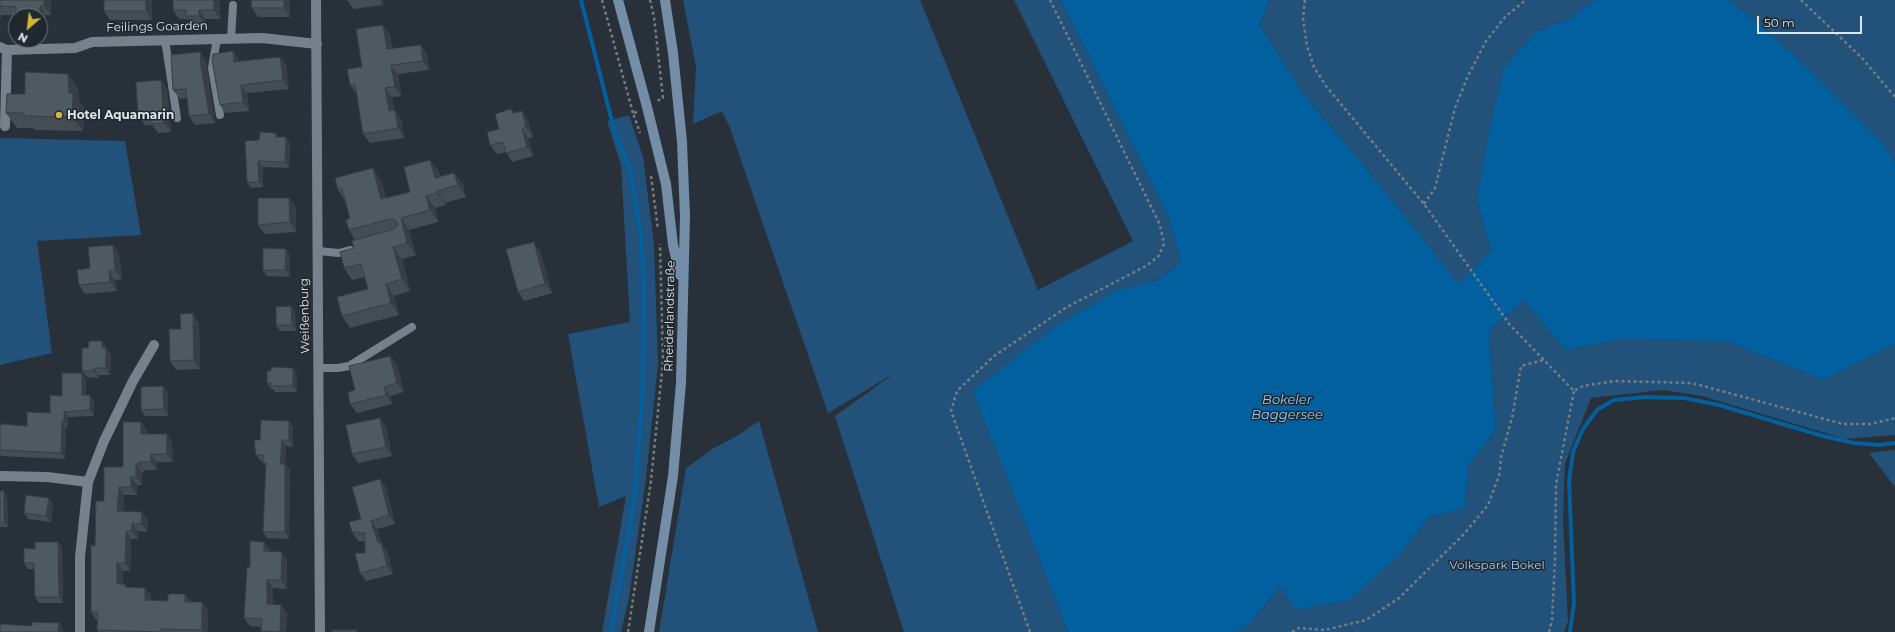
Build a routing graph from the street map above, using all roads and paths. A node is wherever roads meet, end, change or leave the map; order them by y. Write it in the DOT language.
graph roads {
  1 [pos="316,0"];
  2 [pos="602,0"];
  3 [pos="618,0"];
  4 [pos="650,0"];
  5 [pos="665,0"];
  6 [pos="1050,0"];
  7 [pos="1305,0"];
  8 [pos="1526,0"];
  9 [pos="1801,0"];
  10 [pos="233,5"];
  11 [pos="231,38"];
  12 [pos="217,39"];
  13 [pos="165,40"];
  14 [pos="317,44"];
  15 [pos="4,48"];
  16 [pos="1895,97"];
  17 [pos="647,107"];
  18 [pos="633,113"];
  19 [pos="220,115"];
  20 [pos="177,118"];
  21 [pos="5,126"];
  22 [pos="640,134"];
  23 [pos="650,169"];
  24 [pos="1424,204"];
  25 [pos="659,236"];
  26 [pos="660,243"];
  27 [pos="362,246"];
  28 [pos="318,251"];
  29 [pos="683,289"];
  30 [pos="412,327"];
  31 [pos="154,345"];
  32 [pos="1544,360"];
  33 [pos="319,368"];
  34 [pos="1574,391"];
  35 [pos="1895,418"];
  36 [pos="0,476"];
  37 [pos="88,482"];
  38 [pos="80,632"];
  39 [pos="320,632"];
  40 [pos="628,632"];
  41 [pos="649,632"];
  42 [pos="1030,632"];
  43 [pos="1292,632"];
  44 [pos="1550,632"];
  1 -- 14 [label="street, Weißenburg"];
  2 -- 18 [label="path"];
  3 -- 17 [label="main road"];
  4 -- 17 [label="path"];
  5 -- 29 [label="main road, Rheiderlandstraße"];
  6 -- 42 [label="path"];
  7 -- 24 [label="path"];
  8 -- 24 [label="path"];
  9 -- 16 [label="path"];
  10 -- 11 [label="lane"];
  11 -- 12 [label="street, Feilings Goarden"];
  11 -- 14 [label="street, Feilings Goarden"];
  12 -- 13 [label="street, Feilings Goarden"];
  12 -- 19 [label="lane"];
  13 -- 15 [label="street, Feilings Goarden"];
  13 -- 20 [label="lane"];
  14 -- 28 [label="street, Weißenburg"];
  15 -- 21 [label="street"];
  17 -- 18 [label="path"];
  17 -- 29 [label="main road"];
  18 -- 22 [label="path"];
  23 -- 25 [label="path"];
  24 -- 32 [label="path"];
  26 -- 40 [label="path"];
  27 -- 28 [label="lane"];
  28 -- 33 [label="street, Weißenburg"];
  29 -- 41 [label="main road, Rheiderlandstraße"];
  30 -- 33 [label="lane"];
  31 -- 37 [label="street"];
  32 -- 34 [label="path"];
  32 -- 43 [label="path"];
  33 -- 39 [label="street, Weißenburg"];
  34 -- 35 [label="path"];
  34 -- 44 [label="path"];
  36 -- 37 [label="street"];
  37 -- 38 [label="street"];
}
